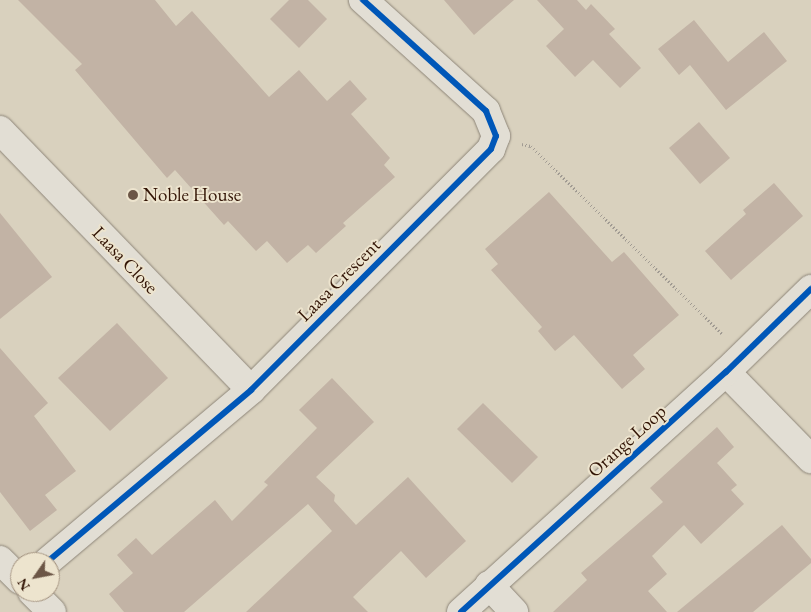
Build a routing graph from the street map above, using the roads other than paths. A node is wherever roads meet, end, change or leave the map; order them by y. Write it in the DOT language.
graph roads {
  1 [pos="363,0"];
  2 [pos="0,130"];
  3 [pos="811,289"];
  4 [pos="735,363"];
  5 [pos="251,390"];
  6 [pos="811,459"];
  7 [pos="59,552"];
  8 [pos="0,560"];
  9 [pos="10,570"];
  10 [pos="489,585"];
  11 [pos="42,602"];
  12 [pos="52,612"];
  13 [pos="461,612"];
  14 [pos="514,612"];
  1 -- 5 [label="street, Laasa Crescent"];
  2 -- 5 [label="street, Laasa Close"];
  3 -- 4 [label="street, Orange Loop"];
  4 -- 6 [label="street"];
  4 -- 10 [label="street, Orange Loop"];
  5 -- 7 [label="street, Laasa Crescent"];
  8 -- 9 [label="street"];
  10 -- 13 [label="street, Orange Loop"];
  10 -- 14 [label="street"];
  11 -- 12 [label="street"];
}
